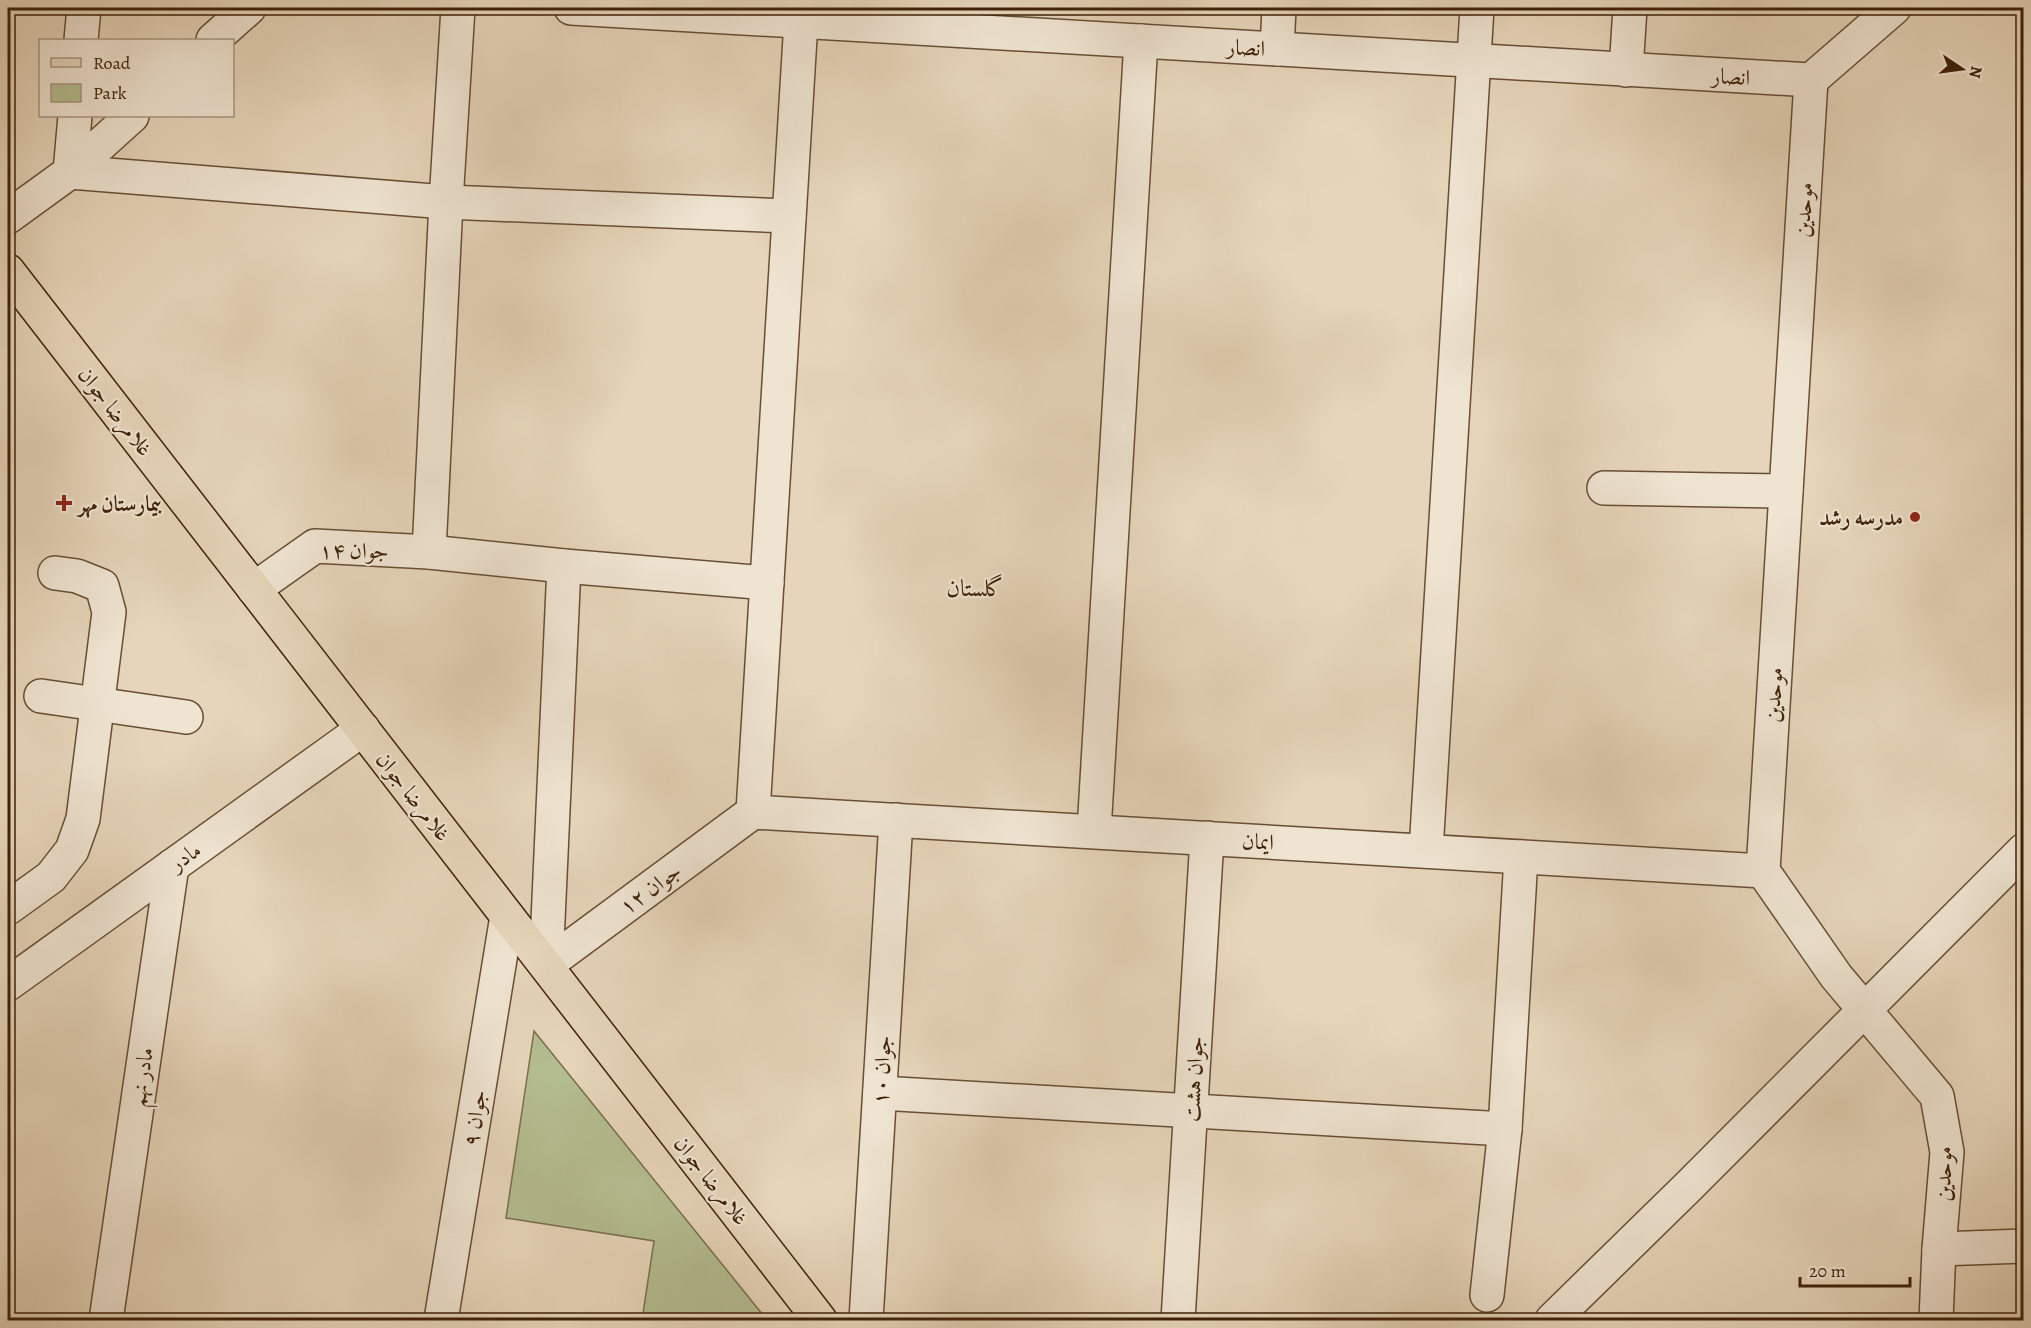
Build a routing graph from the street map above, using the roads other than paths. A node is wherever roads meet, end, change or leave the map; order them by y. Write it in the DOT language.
graph roads {
  1 [pos="84,8"];
  2 [pos="249,8"];
  3 [pos="458,8"];
  4 [pos="571,8"];
  5 [pos="1279,8"];
  6 [pos="1477,8"];
  7 [pos="1630,8"];
  8 [pos="1894,8"];
  9 [pos="612,9"];
  10 [pos="941,18"];
  11 [pos="801,21"];
  12 [pos="81,39"];
  13 [pos="214,39"];
  14 [pos="1141,41"];
  15 [pos="1277,49"];
  16 [pos="1474,61"];
  17 [pos="1626,69"];
  18 [pos="1810,80"];
  19 [pos="75,117"];
  20 [pos="131,117"];
  21 [pos="70,172"];
  22 [pos="446,202"];
  23 [pos="789,216"];
  24 [pos="8,217"];
  25 [pos="8,271"];
  26 [pos="1604,488"];
  27 [pos="1786,491"];
  28 [pos="429,552"];
  29 [pos="564,566"];
  30 [pos="55,573"];
  31 [pos="767,583"];
  32 [pos="254,589"];
  33 [pos="41,696"];
  34 [pos="98,704"];
  35 [pos="186,717"];
  36 [pos="363,729"];
  37 [pos="753,812"];
  38 [pos="896,820"];
  39 [pos="1094,831"];
  40 [pos="1207,838"];
  41 [pos="2024,850"];
  42 [pos="1426,851"];
  43 [pos="1521,856"];
  44 [pos="172,866"];
  45 [pos="1763,871"];
  46 [pos="8,908"];
  47 [pos="507,916"];
  48 [pos="546,965"];
  49 [pos="8,984"];
  50 [pos="1864,1010"];
  51 [pos="880,1093"];
  52 [pos="1191,1111"];
  53 [pos="1505,1130"];
  54 [pos="2024,1246"];
  55 [pos="1939,1249"];
  56 [pos="1487,1295"];
  57 [pos="808,1313"];
  58 [pos="106,1320"];
  59 [pos="441,1320"];
  60 [pos="866,1320"];
  61 [pos="1178,1320"];
  62 [pos="1552,1320"];
  63 [pos="1936,1320"];
  1 -- 12 [label="street"];
  2 -- 13 [label="street"];
  3 -- 22 [label="street"];
  4 -- 9 [label="street, انصار"];
  5 -- 15 [label="street"];
  6 -- 16 [label="street"];
  7 -- 17 [label="street"];
  8 -- 18 [label="street"];
  9 -- 11 [label="street, انصار"];
  10 -- 11 [label="street, انصار"];
  10 -- 14 [label="street, انصار"];
  11 -- 23 [label="street"];
  14 -- 15 [label="street, انصار"];
  14 -- 39 [label="street"];
  15 -- 16 [label="street, انصار"];
  16 -- 17 [label="street, انصار"];
  16 -- 42 [label="street"];
  17 -- 18 [label="street, انصار"];
  18 -- 27 [label="street, موحدین"];
  19 -- 21 [label="street"];
  20 -- 21 [label="street"];
  21 -- 22 [label="street"];
  21 -- 24 [label="street"];
  22 -- 23 [label="street"];
  22 -- 28 [label="street"];
  23 -- 31 [label="street"];
  25 -- 32 [label="main road, غلامرضا جوان"];
  26 -- 27 [label="street"];
  27 -- 45 [label="street, موحدین"];
  28 -- 29 [label="street, جوان ۱۴"];
  28 -- 32 [label="street, جوان ۱۴"];
  29 -- 31 [label="street, جوان ۱۴"];
  29 -- 48 [label="street"];
  30 -- 34 [label="street"];
  31 -- 37 [label="street"];
  32 -- 36 [label="main road, غلامرضا جوان"];
  33 -- 34 [label="street"];
  34 -- 35 [label="street"];
  34 -- 46 [label="street"];
  36 -- 44 [label="street, مادر"];
  36 -- 47 [label="main road, غلامرضا جوان"];
  37 -- 38 [label="street, ایمان"];
  37 -- 48 [label="street, جوان ۱۲"];
  38 -- 39 [label="street, ایمان"];
  38 -- 51 [label="street, جوان ۱۰"];
  39 -- 40 [label="street, ایمان"];
  40 -- 42 [label="street, ایمان"];
  40 -- 52 [label="street, جوان هشت"];
  41 -- 50 [label="street"];
  42 -- 43 [label="street, ایمان"];
  43 -- 45 [label="street, ایمان"];
  43 -- 53 [label="street"];
  44 -- 49 [label="street, مادر"];
  44 -- 58 [label="street, مادر نهم"];
  45 -- 50 [label="street, موحدین"];
  47 -- 48 [label="main road, غلامرضا جوان"];
  47 -- 59 [label="street, جوان ۹"];
  48 -- 57 [label="main road, غلامرضا جوان"];
  50 -- 55 [label="street, موحدین"];
  50 -- 62 [label="street"];
  51 -- 52 [label="street"];
  51 -- 60 [label="street, جوان ۱۰"];
  52 -- 53 [label="street"];
  52 -- 61 [label="street, جوان هشت"];
  53 -- 56 [label="street"];
  54 -- 55 [label="street"];
  55 -- 63 [label="street, موحدین"];
}
